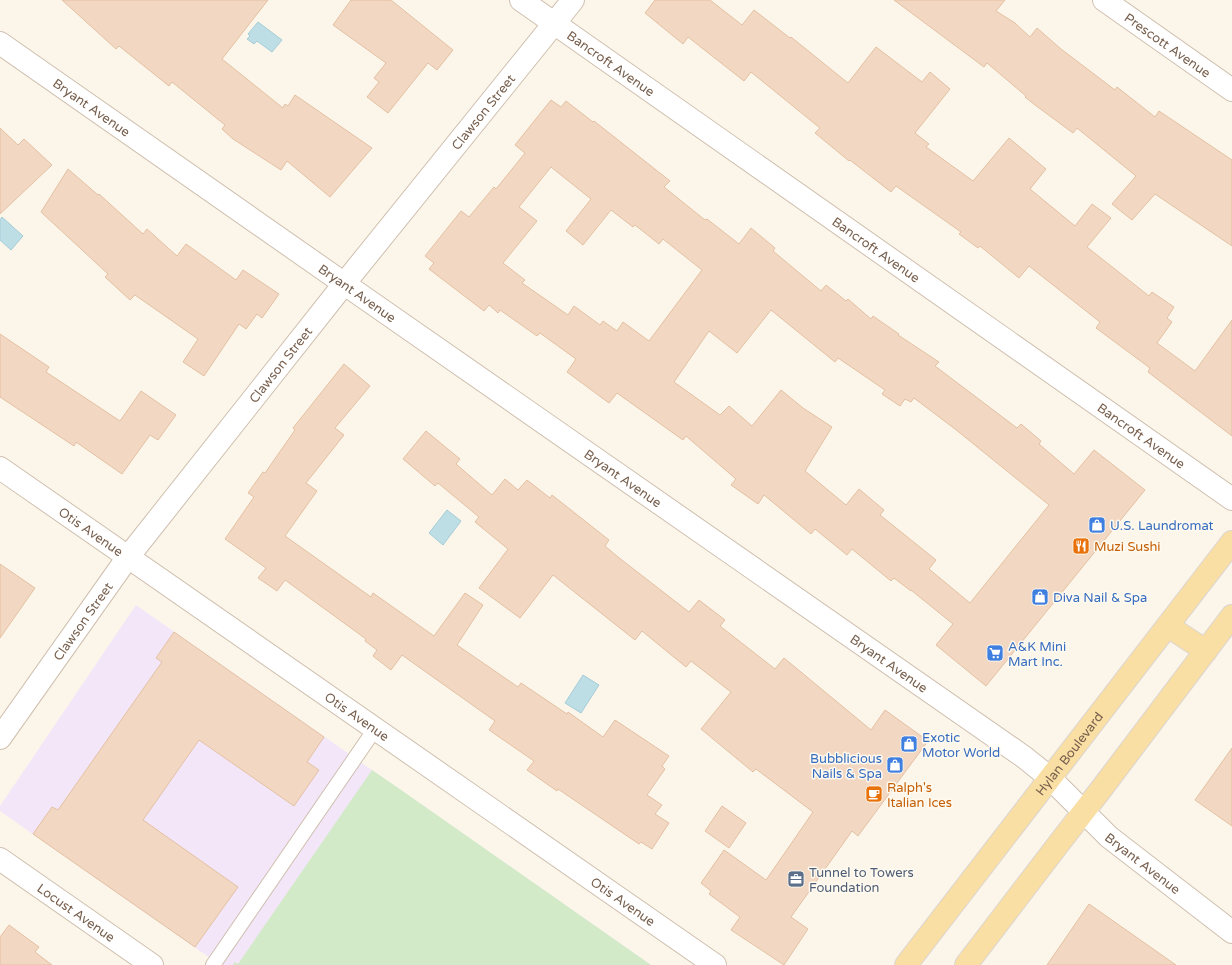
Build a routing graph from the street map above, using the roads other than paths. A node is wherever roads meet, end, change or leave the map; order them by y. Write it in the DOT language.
graph roads {
  1 [pos="521,0"];
  2 [pos="573,0"];
  3 [pos="1104,0"];
  4 [pos="554,23"];
  5 [pos="0,43"];
  6 [pos="1232,90"];
  7 [pos="344,284"];
  8 [pos="0,468"];
  9 [pos="1232,499"];
  10 [pos="1232,542"];
  11 [pos="128,557"];
  12 [pos="1232,616"];
  13 [pos="1168,626"];
  14 [pos="1206,651"];
  15 [pos="375,729"];
  16 [pos="0,738"];
  17 [pos="1050,778"];
  18 [pos="1083,812"];
  19 [pos="0,859"];
  20 [pos="1232,932"];
  21 [pos="152,965"];
  22 [pos="213,965"];
  23 [pos="715,965"];
  24 [pos="906,965"];
  25 [pos="966,965"];
  1 -- 4 [label="street, Bancroft Avenue"];
  2 -- 4 [label="street, Clawson Street"];
  3 -- 6 [label="street, Prescott Avenue"];
  4 -- 7 [label="street, Clawson Street"];
  4 -- 9 [label="street, Bancroft Avenue"];
  5 -- 7 [label="street, Bryant Avenue"];
  7 -- 11 [label="street, Clawson Street"];
  7 -- 17 [label="street, Bryant Avenue"];
  8 -- 11 [label="street, Otis Avenue"];
  10 -- 13 [label="main road, Hylan Boulevard"];
  11 -- 15 [label="street, Otis Avenue"];
  11 -- 16 [label="street, Clawson Street"];
  12 -- 14 [label="main road"];
  13 -- 14 [label="main road"];
  13 -- 17 [label="main road, Hylan Boulevard"];
  14 -- 18 [label="main road"];
  15 -- 22 [label="lane"];
  15 -- 23 [label="street, Otis Avenue"];
  17 -- 18 [label="street, Bryant Avenue"];
  17 -- 24 [label="main road, Hylan Boulevard"];
  18 -- 20 [label="street, Bryant Avenue"];
  18 -- 25 [label="main road"];
  19 -- 21 [label="street, Locust Avenue"];
}
